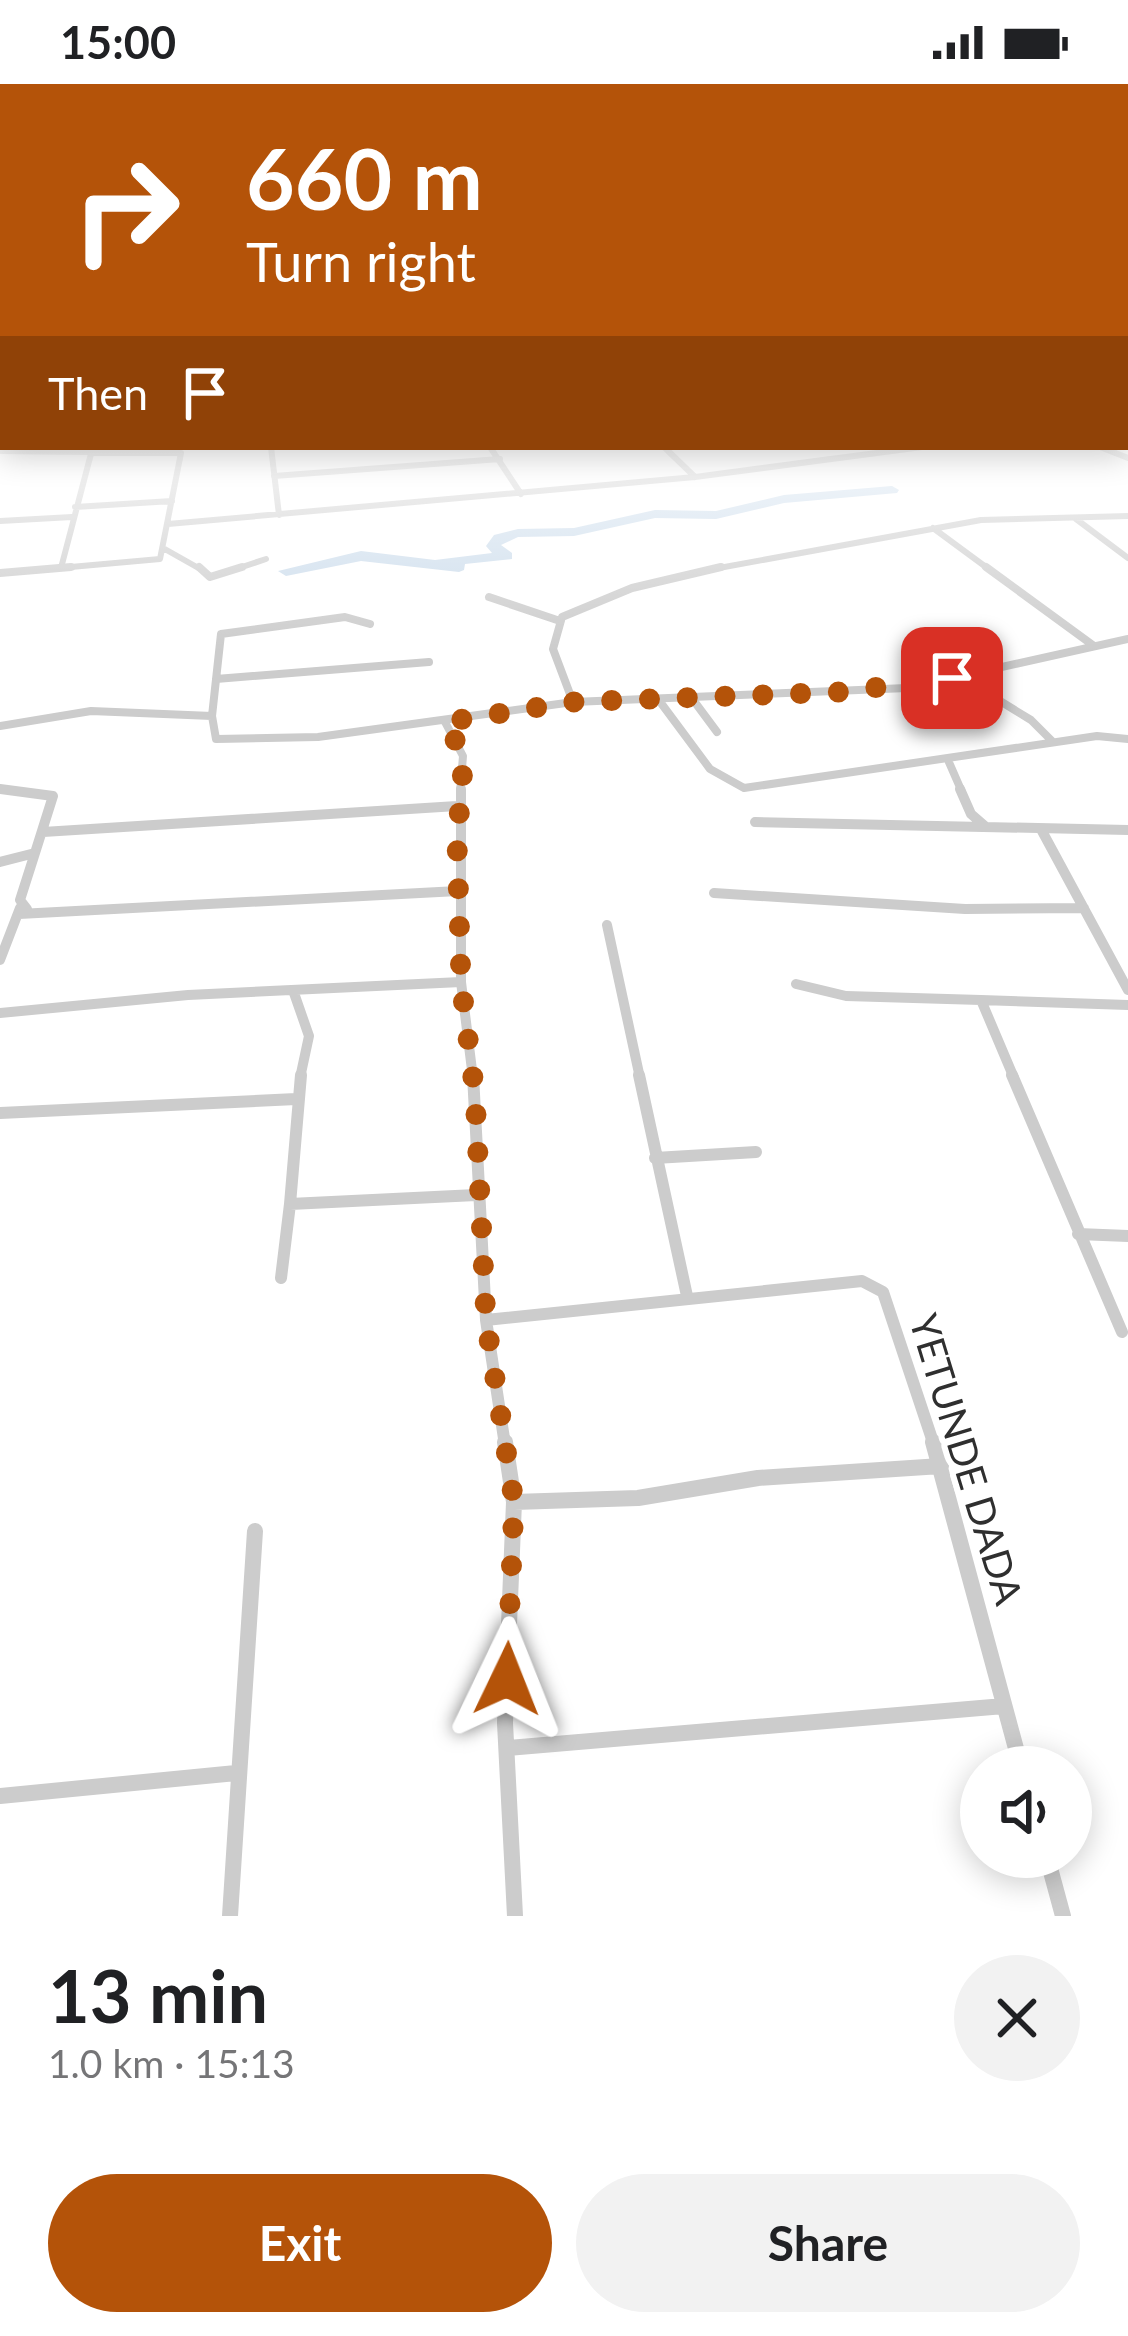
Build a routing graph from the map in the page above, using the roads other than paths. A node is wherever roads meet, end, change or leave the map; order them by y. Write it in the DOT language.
graph roads {
  1 [pos="83,480"];
  2 [pos="175,480"];
  3 [pos="275,480"];
  4 [pos="512,480"];
  5 [pos="659,480"];
  6 [pos="520,494"];
  7 [pos="172,501"];
  8 [pos="75,507"];
  9 [pos="279,515"];
  10 [pos="1128,516"];
  11 [pos="72,518"];
  12 [pos="1076,519"];
  13 [pos="0,521"];
  14 [pos="168,524"];
  15 [pos="933,528"];
  16 [pos="163,548"];
  17 [pos="1128,558"];
  18 [pos="266,559"];
  19 [pos="61,568"];
  20 [pos="0,573"];
  21 [pos="490,597"];
  22 [pos="560,622"];
  23 [pos="370,624"];
  24 [pos="1128,639"];
  25 [pos="1094,646"];
  26 [pos="429,662"];
  27 [pos="964,679"];
  28 [pos="216,680"];
  29 [pos="692,697"];
  30 [pos="658,699"];
  31 [pos="572,702"];
  32 [pos="212,716"];
  33 [pos="445,722"];
  34 [pos="0,726"];
  35 [pos="717,732"];
  36 [pos="1128,739"];
  37 [pos="1053,742"];
  38 [pos="948,760"];
  39 [pos="0,790"];
  40 [pos="457,806"];
  41 [pos="755,822"];
  42 [pos="986,826"];
  43 [pos="1128,830"];
  44 [pos="1042,831"];
  45 [pos="43,832"];
  46 [pos="35,854"];
  47 [pos="0,862"];
  48 [pos="458,891"];
  49 [pos="714,893"];
  50 [pos="21,905"];
  51 [pos="1084,908"];
  52 [pos="607,926"];
  53 [pos="0,960"];
  54 [pos="461,982"];
  55 [pos="796,984"];
  56 [pos="1128,990"];
  57 [pos="295,993"];
  58 [pos="981,1000"];
  59 [pos="1128,1005"];
  60 [pos="0,1013"];
  61 [pos="296,1099"];
  62 [pos="0,1113"];
  63 [pos="756,1152"];
  64 [pos="655,1158"];
  65 [pos="476,1195"];
  66 [pos="290,1204"];
  67 [pos="1078,1234"];
  68 [pos="1128,1236"];
  69 [pos="281,1278"];
  70 [pos="687,1296"];
  71 [pos="486,1320"];
  72 [pos="1122,1332"];
  73 [pos="941,1466"];
  74 [pos="514,1502"];
  75 [pos="255,1531"];
  76 [pos="1004,1706"];
  77 [pos="1016,1746"];
  78 [pos="507,1748"];
  79 [pos="236,1774"];
  80 [pos="0,1796"];
  81 [pos="1053,1878"];
  82 [pos="230,1916"];
  83 [pos="515,1916"];
  84 [pos="1063,1916"];
  1 -- 8 [label="street"];
  2 -- 7 [label="street"];
  3 -- 9 [label="street"];
  4 -- 6 [label="street"];
  5 -- 6 [label="street"];
  6 -- 9 [label="street"];
  7 -- 8 [label="street"];
  7 -- 14 [label="street"];
  8 -- 11 [label="street"];
  9 -- 14 [label="street"];
  10 -- 12 [label="street"];
  11 -- 13 [label="street"];
  11 -- 19 [label="street"];
  12 -- 15 [label="street"];
  12 -- 17 [label="street"];
  14 -- 16 [label="street"];
  15 -- 22 [label="street"];
  15 -- 25 [label="street"];
  16 -- 18 [label="street"];
  16 -- 19 [label="street"];
  19 -- 20 [label="street"];
  21 -- 22 [label="street"];
  22 -- 31 [label="street"];
  23 -- 28 [label="street"];
  24 -- 25 [label="street"];
  25 -- 27 [label="street"];
  26 -- 28 [label="street"];
  27 -- 29 [label="street"];
  27 -- 37 [label="street"];
  28 -- 32 [label="street"];
  29 -- 30 [label="street"];
  29 -- 35 [label="street"];
  30 -- 31 [label="street"];
  30 -- 38 [label="street"];
  31 -- 33 [label="street"];
  32 -- 33 [label="street"];
  32 -- 34 [label="street"];
  33 -- 40 [label="street"];
  36 -- 37 [label="street"];
  37 -- 38 [label="street"];
  38 -- 42 [label="street"];
  39 -- 45 [label="street"];
  40 -- 45 [label="street"];
  40 -- 48 [label="street"];
  41 -- 42 [label="street"];
  42 -- 44 [label="street"];
  43 -- 44 [label="street"];
  44 -- 51 [label="street"];
  45 -- 46 [label="street"];
  46 -- 47 [label="street"];
  46 -- 50 [label="street"];
  48 -- 50 [label="street"];
  48 -- 54 [label="street"];
  49 -- 51 [label="street"];
  50 -- 53 [label="street"];
  51 -- 56 [label="street"];
  52 -- 64 [label="street"];
  54 -- 57 [label="street"];
  54 -- 65 [label="street"];
  55 -- 58 [label="street"];
  57 -- 60 [label="street"];
  57 -- 61 [label="street"];
  58 -- 59 [label="street"];
  58 -- 67 [label="street"];
  61 -- 62 [label="street"];
  61 -- 66 [label="street"];
  63 -- 64 [label="street"];
  64 -- 70 [label="street"];
  65 -- 66 [label="street"];
  65 -- 71 [label="street"];
  66 -- 69 [label="street"];
  67 -- 68 [label="street"];
  67 -- 72 [label="street"];
  70 -- 71 [label="street"];
  70 -- 73 [label="street, YETUNDE DADA"];
  71 -- 74 [label="street"];
  73 -- 74 [label="street"];
  73 -- 76 [label="street, YETUNDE DADA"];
  74 -- 78 [label="street"];
  75 -- 79 [label="street"];
  76 -- 77 [label="street, YETUNDE DADA"];
  76 -- 78 [label="street"];
  78 -- 83 [label="street"];
  79 -- 80 [label="street"];
  79 -- 82 [label="street"];
  81 -- 84 [label="street"];
}
